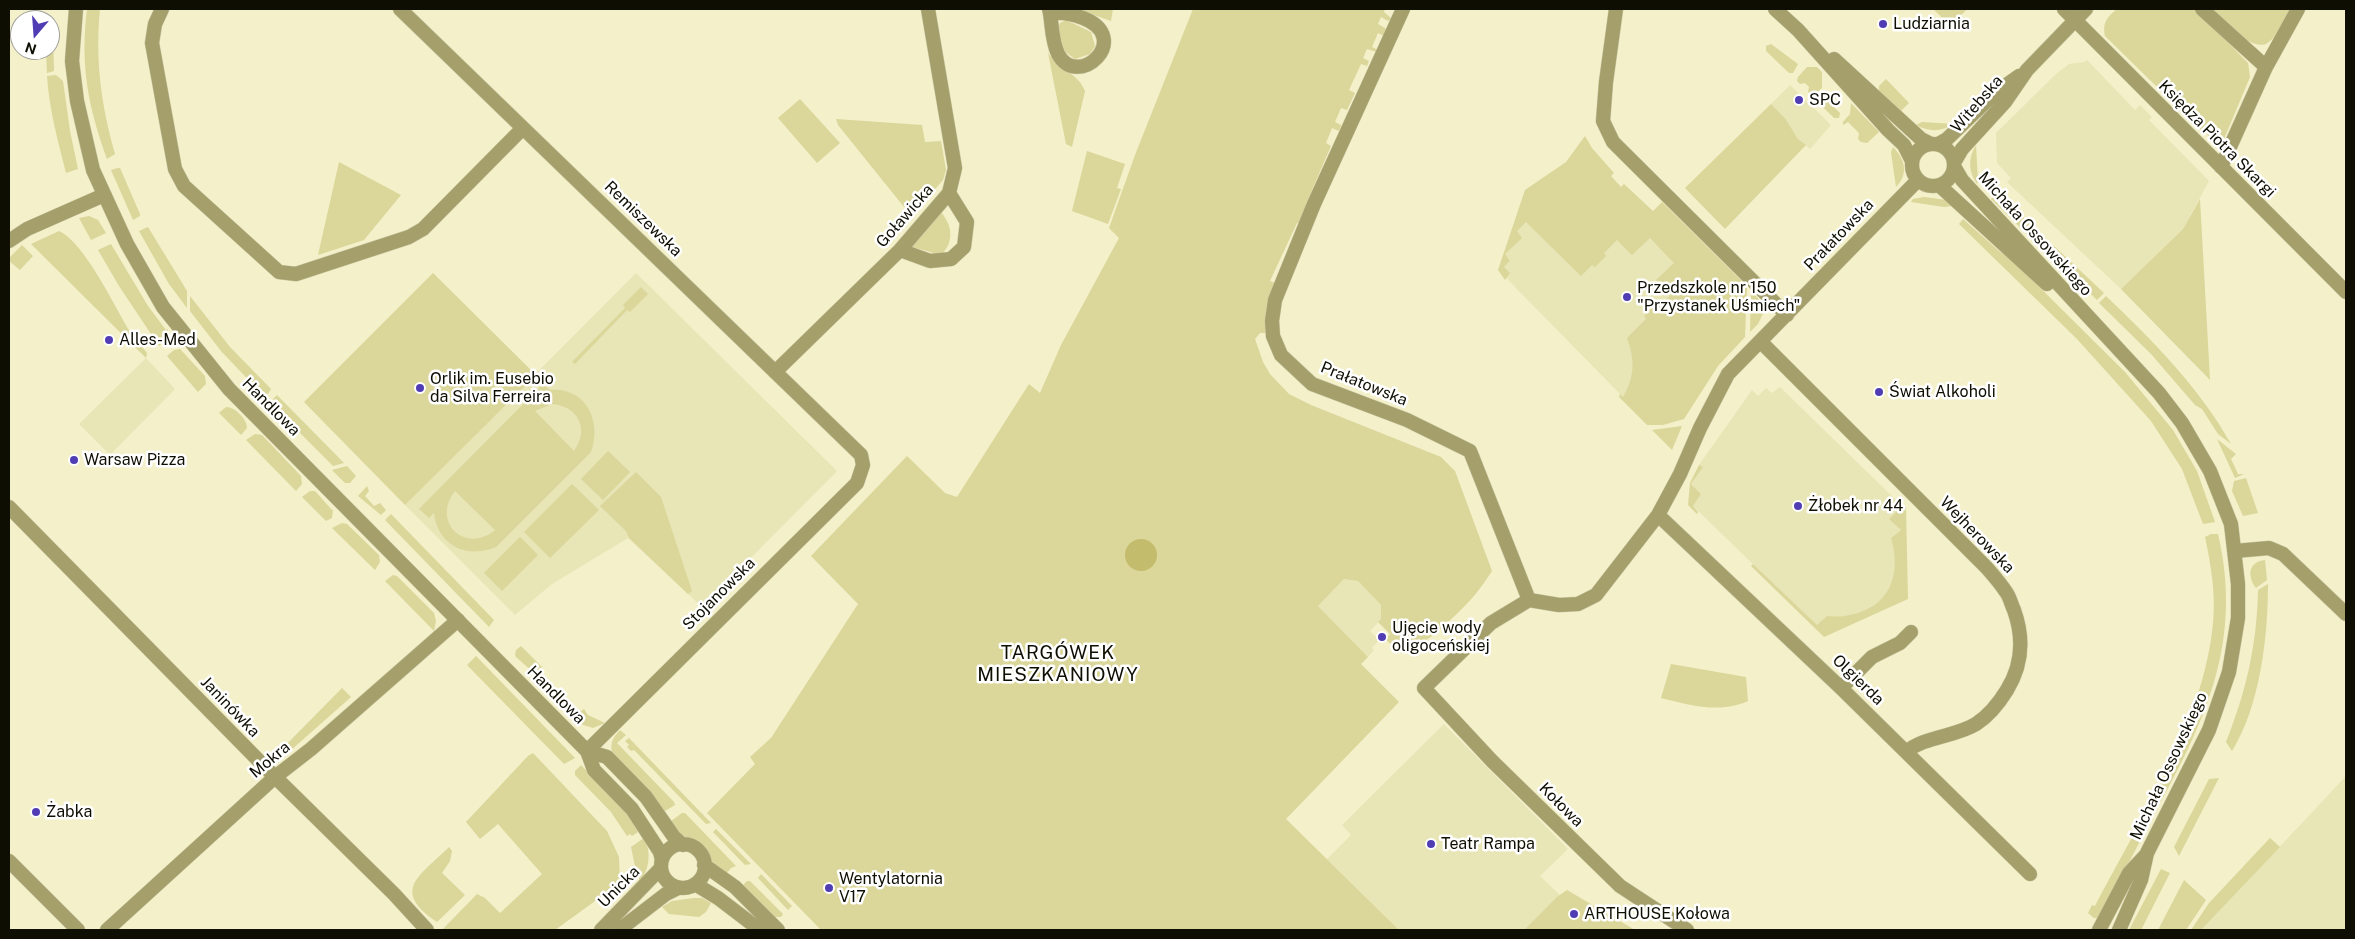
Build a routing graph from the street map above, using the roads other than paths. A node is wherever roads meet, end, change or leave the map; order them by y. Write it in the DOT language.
graph roads {
  1 [pos="76,9"];
  2 [pos="162,9"];
  3 [pos="400,9"];
  4 [pos="928,9"];
  5 [pos="1403,9"];
  6 [pos="1616,9"];
  7 [pos="1775,9"];
  8 [pos="2064,9"];
  9 [pos="2086,9"];
  10 [pos="2202,9"];
  11 [pos="2298,9"];
  12 [pos="1049,11"];
  13 [pos="2075,20"];
  14 [pos="1798,30"];
  15 [pos="2266,67"];
  16 [pos="2027,70"];
  17 [pos="523,128"];
  18 [pos="1935,144"];
  19 [pos="1912,161"];
  20 [pos="1955,164"];
  21 [pos="2220,167"];
  22 [pos="1918,180"];
  23 [pos="1940,186"];
  24 [pos="949,193"];
  25 [pos="104,195"];
  26 [pos="9,241"];
  27 [pos="900,250"];
  28 [pos="2346,292"];
  29 [pos="1787,315"];
  30 [pos="2091,322"];
  31 [pos="1761,342"];
  32 [pos="775,372"];
  33 [pos="861,455"];
  34 [pos="9,507"];
  35 [pos="1658,515"];
  36 [pos="2235,550"];
  37 [pos="1529,600"];
  38 [pos="2346,614"];
  39 [pos="458,620"];
  40 [pos="1911,632"];
  41 [pos="1841,688"];
  42 [pos="586,751"];
  43 [pos="1906,752"];
  44 [pos="275,777"];
  45 [pos="683,845"];
  46 [pos="2147,853"];
  47 [pos="9,861"];
  48 [pos="662,864"];
  49 [pos="704,865"];
  50 [pos="2030,874"];
  51 [pos="695,884"];
  52 [pos="678,888"];
  53 [pos="78,930"];
  54 [pos="107,930"];
  55 [pos="428,930"];
  56 [pos="601,930"];
  57 [pos="619,930"];
  58 [pos="760,930"];
  59 [pos="778,930"];
  60 [pos="1687,930"];
  61 [pos="2099,930"];
  62 [pos="2119,930"];
  1 -- 25 [label="street, Handlowa"];
  2 -- 17 [label="street"];
  3 -- 17 [label="street, Remiszewska"];
  4 -- 24 [label="street, Goławicka"];
  5 -- 37 [label="street, Prałatowska"];
  6 -- 29 [label="street"];
  7 -- 14 [label="street"];
  8 -- 13 [label="street, Księdza Piotra Skargi"];
  9 -- 13 [label="street, Witebska"];
  10 -- 15 [label="street"];
  11 -- 15 [label="street"];
  12 -- 12 [label="street"];
  13 -- 16 [label="street, Witebska"];
  13 -- 21 [label="street, Księdza Piotra Skargi"];
  14 -- 18 [label="street"];
  14 -- 19 [label="street"];
  15 -- 21 [label="street"];
  16 -- 18 [label="street, Witebska"];
  16 -- 20 [label="street, Witebska"];
  17 -- 32 [label="street, Remiszewska"];
  18 -- 19 [label="street"];
  18 -- 20 [label="street"];
  19 -- 22 [label="street"];
  20 -- 23 [label="street"];
  20 -- 30 [label="street, Michała Ossowskiego"];
  21 -- 28 [label="street, Księdza Piotra Skargi"];
  22 -- 23 [label="street"];
  22 -- 29 [label="street, Prałatowska"];
  23 -- 30 [label="street, Michała Ossowskiego"];
  24 -- 27 [label="street, Goławicka"];
  24 -- 27 [label="street"];
  25 -- 26 [label="street"];
  25 -- 39 [label="street, Handlowa"];
  27 -- 32 [label="street, Goławicka"];
  29 -- 31 [label="street, Prałatowska"];
  30 -- 36 [label="street, Michała Ossowskiego"];
  31 -- 35 [label="street, Prałatowska"];
  31 -- 43 [label="street, Wejherowska"];
  32 -- 33 [label="street, Remiszewska"];
  33 -- 42 [label="street, Stojanowska"];
  34 -- 44 [label="street, Janinówka"];
  35 -- 37 [label="street, Prałatowska"];
  35 -- 41 [label="street, Olgierda"];
  36 -- 38 [label="street"];
  36 -- 46 [label="street, Michała Ossowskiego"];
  37 -- 60 [label="street, Kołowa"];
  39 -- 42 [label="street, Handlowa"];
  39 -- 44 [label="street, Mokra"];
  40 -- 41 [label="street"];
  41 -- 43 [label="street, Olgierda"];
  42 -- 45 [label="street, Handlowa"];
  42 -- 48 [label="street, Handlowa"];
  43 -- 50 [label="street, Olgierda"];
  44 -- 54 [label="street, Mokra"];
  44 -- 55 [label="street, Janinówka"];
  45 -- 48 [label="street"];
  45 -- 49 [label="street"];
  46 -- 61 [label="street, Michała Ossowskiego"];
  46 -- 62 [label="street, Michała Ossowskiego"];
  47 -- 53 [label="street"];
  48 -- 52 [label="street"];
  48 -- 56 [label="street, Unicka"];
  49 -- 51 [label="street"];
  49 -- 59 [label="street"];
  51 -- 52 [label="street"];
  51 -- 58 [label="street"];
  52 -- 57 [label="street, Unicka"];
}
